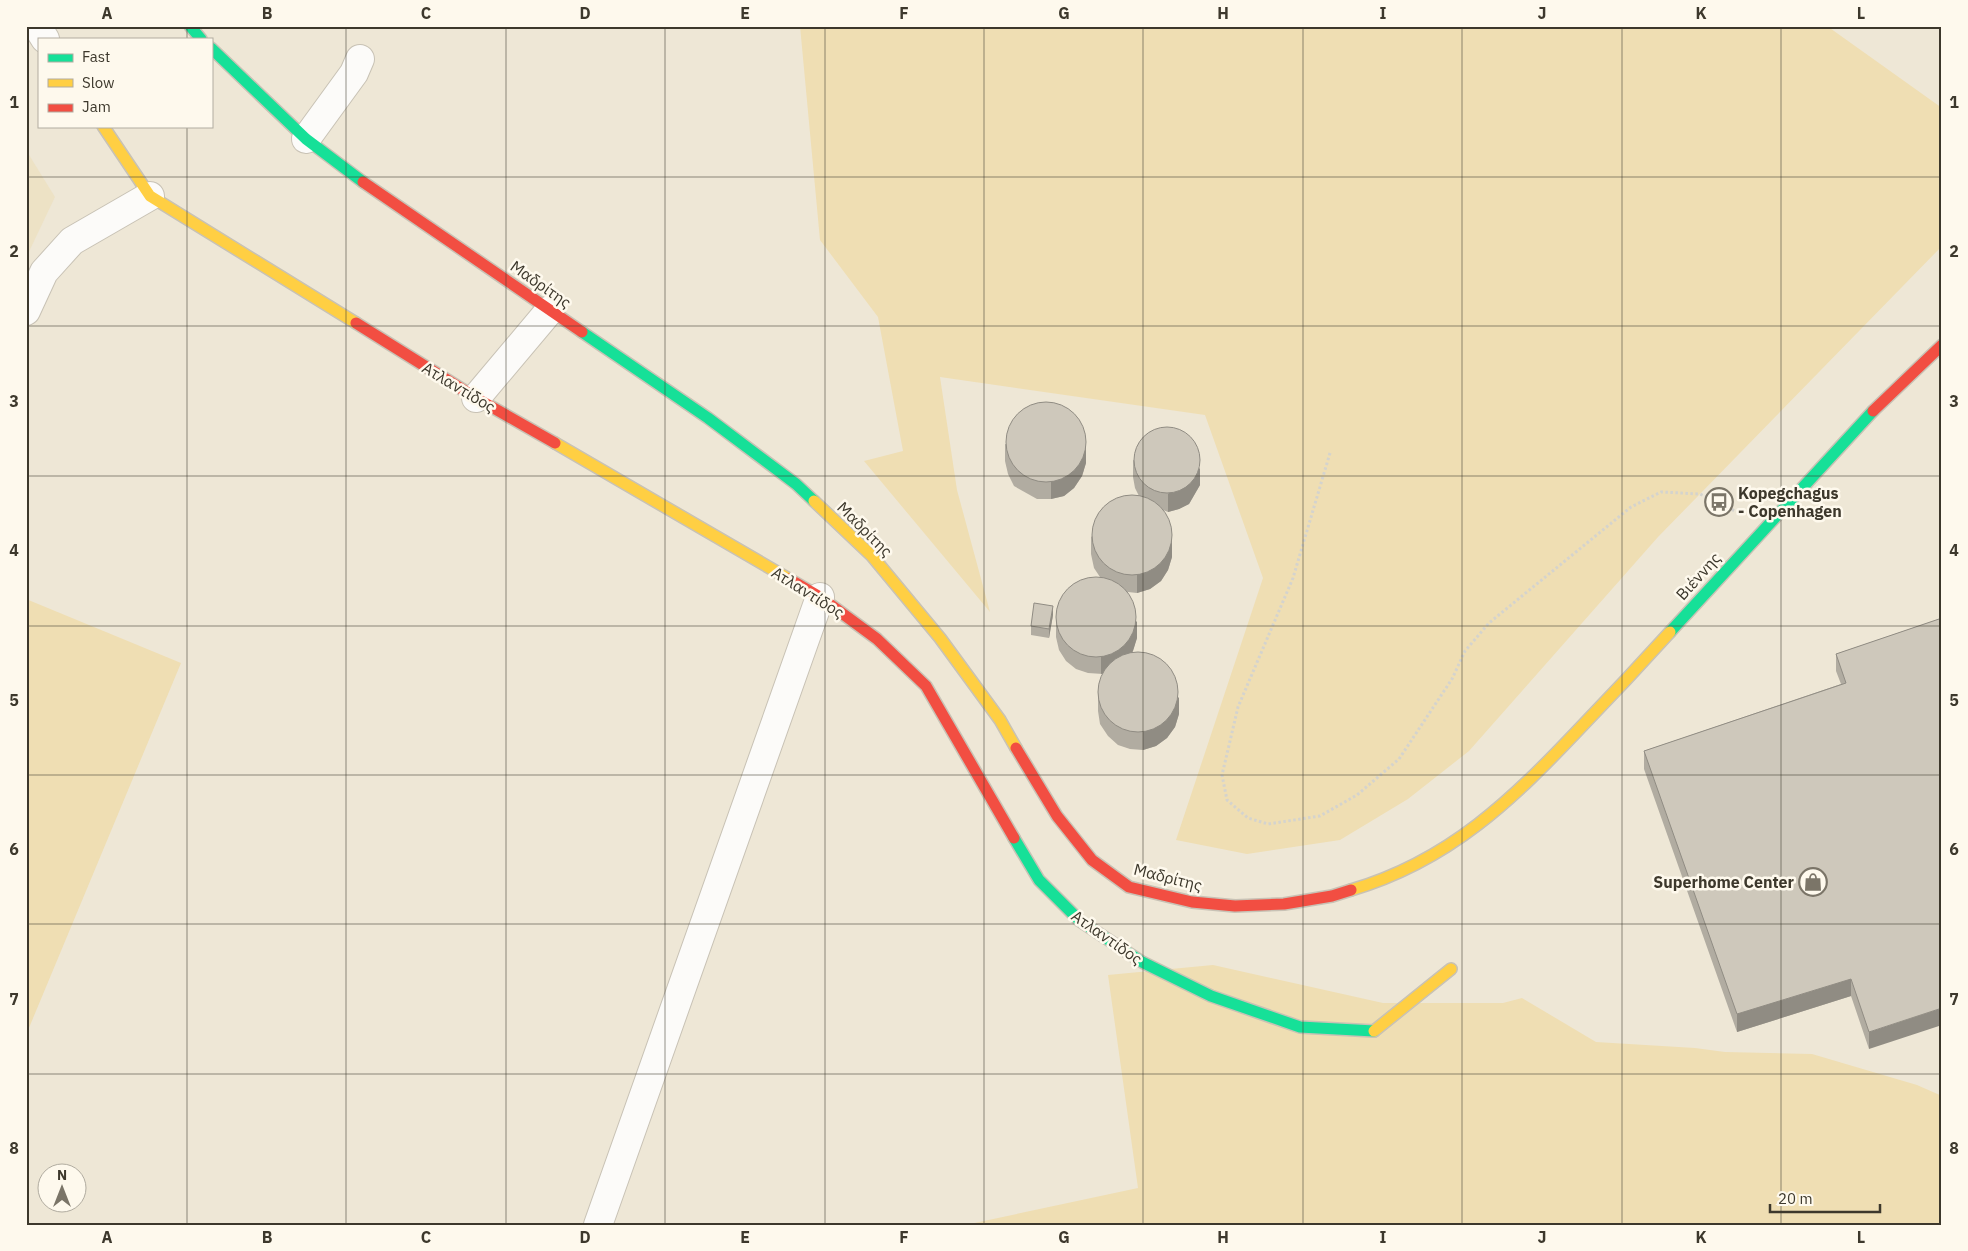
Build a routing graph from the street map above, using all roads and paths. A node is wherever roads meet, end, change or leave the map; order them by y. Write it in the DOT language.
graph roads {
  1 [pos="37,26"];
  2 [pos="190,26"];
  3 [pos="44,38"];
  4 [pos="200,38"];
  5 [pos="212,49"];
  6 [pos="360,59"];
  7 [pos="104,128"];
  8 [pos="306,139"];
  9 [pos="150,196"];
  10 [pos="550,310"];
  11 [pos="26,311"];
  12 [pos="1942,345"];
  13 [pos="476,398"];
  14 [pos="1330,453"];
  15 [pos="1765,526"];
  16 [pos="820,597"];
  17 [pos="1476,827"];
  18 [pos="1451,969"];
  19 [pos="598,1225"];
  1 -- 3 [label="street"];
  2 -- 4 [label="street"];
  5 -- 8 [label="street, Μαδρίτης"];
  6 -- 8 [label="street"];
  7 -- 9 [label="street, Ατλαντίδος"];
  8 -- 10 [label="street, Μαδρίτης"];
  9 -- 11 [label="street"];
  9 -- 13 [label="street, Ατλαντίδος"];
  10 -- 13 [label="street"];
  10 -- 17 [label="street, Μαδρίτης"];
  12 -- 15 [label="street, Βιέννης"];
  13 -- 16 [label="street, Ατλαντίδος"];
  14 -- 15 [label="path"];
  15 -- 17 [label="street, Βιέννης"];
  16 -- 18 [label="street, Ατλαντίδος"];
  16 -- 19 [label="street"];
}
